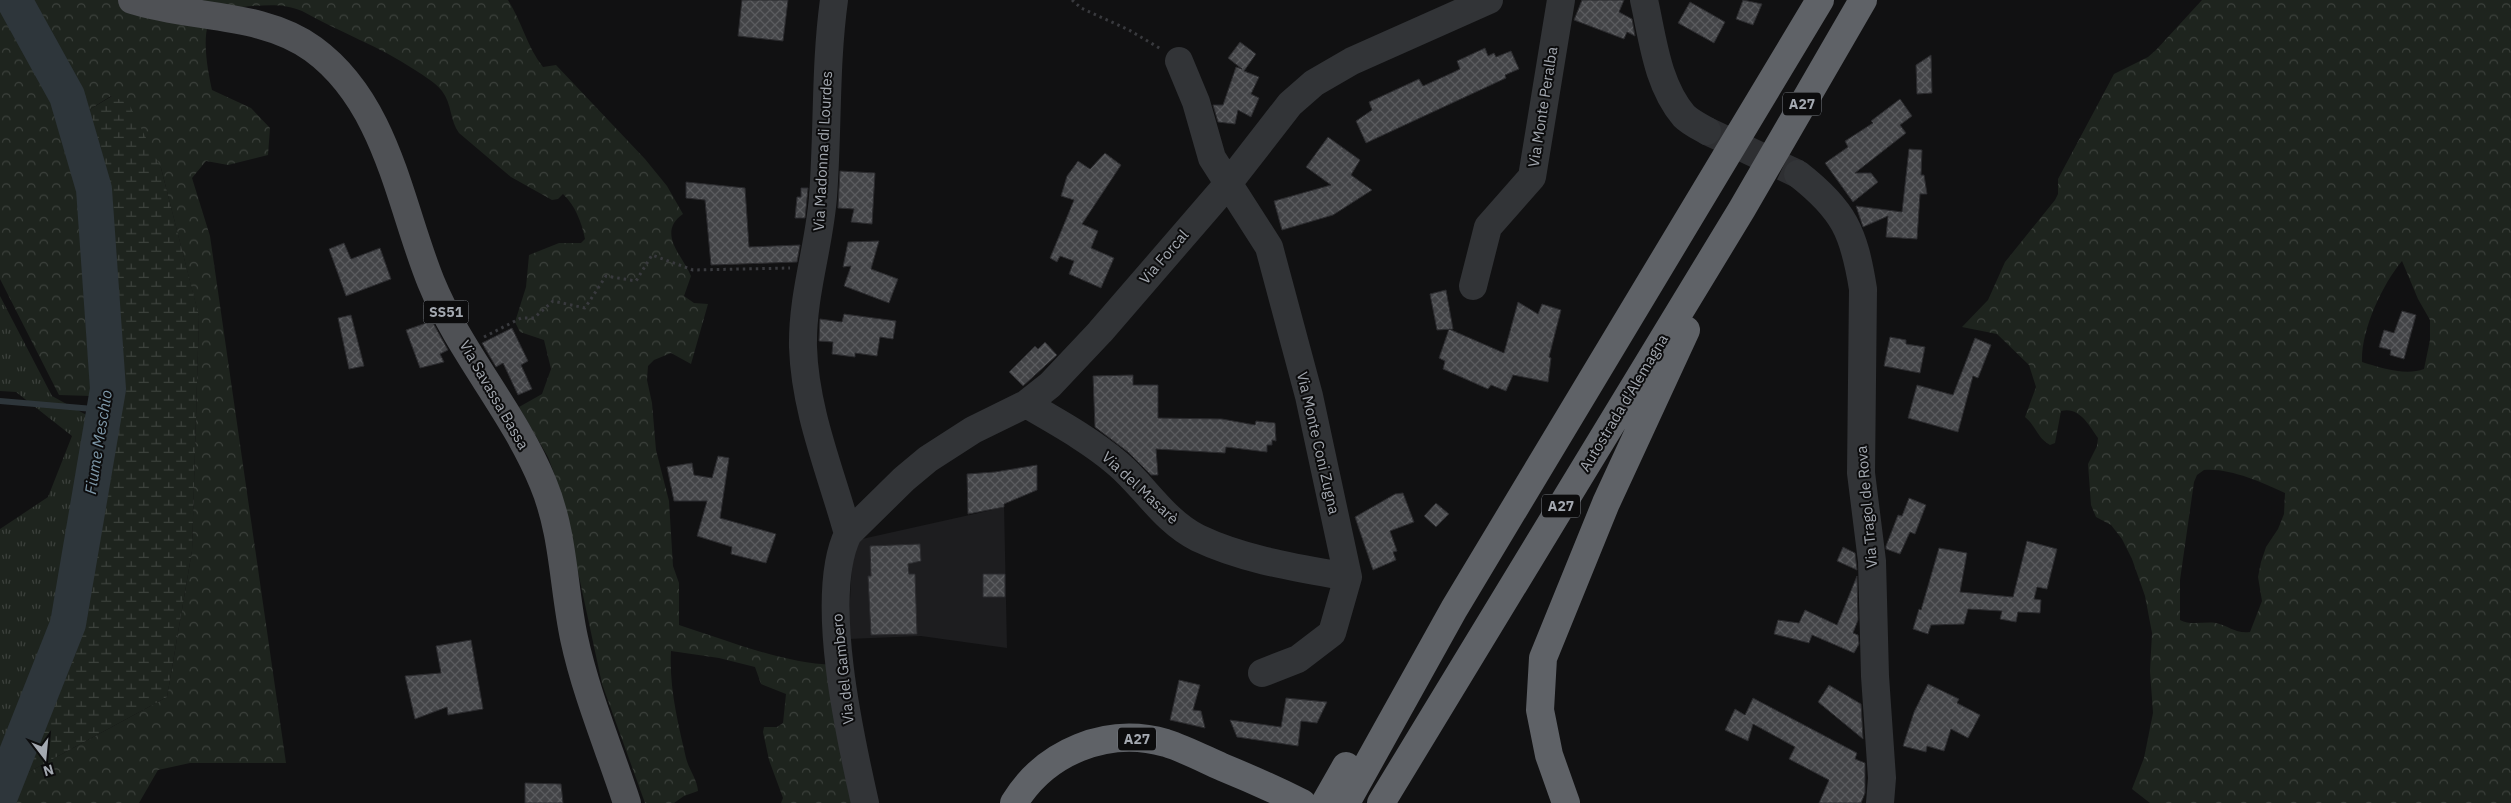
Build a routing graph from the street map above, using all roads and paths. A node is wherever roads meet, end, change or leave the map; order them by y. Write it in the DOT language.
graph roads {
  1 [pos="132,0"];
  2 [pos="834,0"];
  3 [pos="1072,0"];
  4 [pos="1489,0"];
  5 [pos="1561,0"];
  6 [pos="1644,0"];
  7 [pos="1820,0"];
  8 [pos="1863,0"];
  9 [pos="1179,61"];
  10 [pos="1707,131"];
  11 [pos="1798,174"];
  12 [pos="1227,185"];
  13 [pos="1742,209"];
  14 [pos="810,268"];
  15 [pos="1473,286"];
  16 [pos="466,347"];
  17 [pos="1026,404"];
  18 [pos="848,534"];
  19 [pos="1348,577"];
  20 [pos="1454,609"];
  21 [pos="1262,673"];
  22 [pos="627,803"];
  23 [pos="865,803"];
  24 [pos="1014,803"];
  25 [pos="1302,803"];
  26 [pos="1325,803"];
  27 [pos="1346,803"];
  28 [pos="1381,803"];
  29 [pos="1566,803"];
  30 [pos="1880,803"];
  1 -- 16 [label="main road, Via Savassa Bassa / SS51"];
  2 -- 14 [label="street, Via Madonna di Lourdes"];
  3 -- 9 [label="path"];
  4 -- 12 [label="street, Via Forcal"];
  5 -- 15 [label="street, Via Monte Peralba"];
  6 -- 10 [label="street"];
  7 -- 20 [label="highway, A27"];
  8 -- 13 [label="highway, Autostrada d'Alemagna / A27"];
  9 -- 12 [label="street, Via Monte Coni Zugna"];
  11 -- 30 [label="street, Via Tragol de Rova"];
  12 -- 17 [label="street, Via Forcal"];
  12 -- 19 [label="street, Via Monte Coni Zugna"];
  13 -- 28 [label="highway, Autostrada d'Alemagna / A27"];
  13 -- 29 [label="highway, A27"];
  14 -- 16 [label="path"];
  14 -- 18 [label="street, Via Madonna di Lourdes"];
  16 -- 22 [label="main road, Via Savassa Bassa / SS51"];
  17 -- 18 [label="street, Via Forcal"];
  17 -- 19 [label="street, Via del Masarè"];
  18 -- 23 [label="street, Via del Gambero"];
  19 -- 21 [label="street, Via Monte Coni Zugna"];
  20 -- 26 [label="highway, A27"];
  20 -- 27 [label="highway, A27"];
  24 -- 25 [label="highway, A27"];
}
